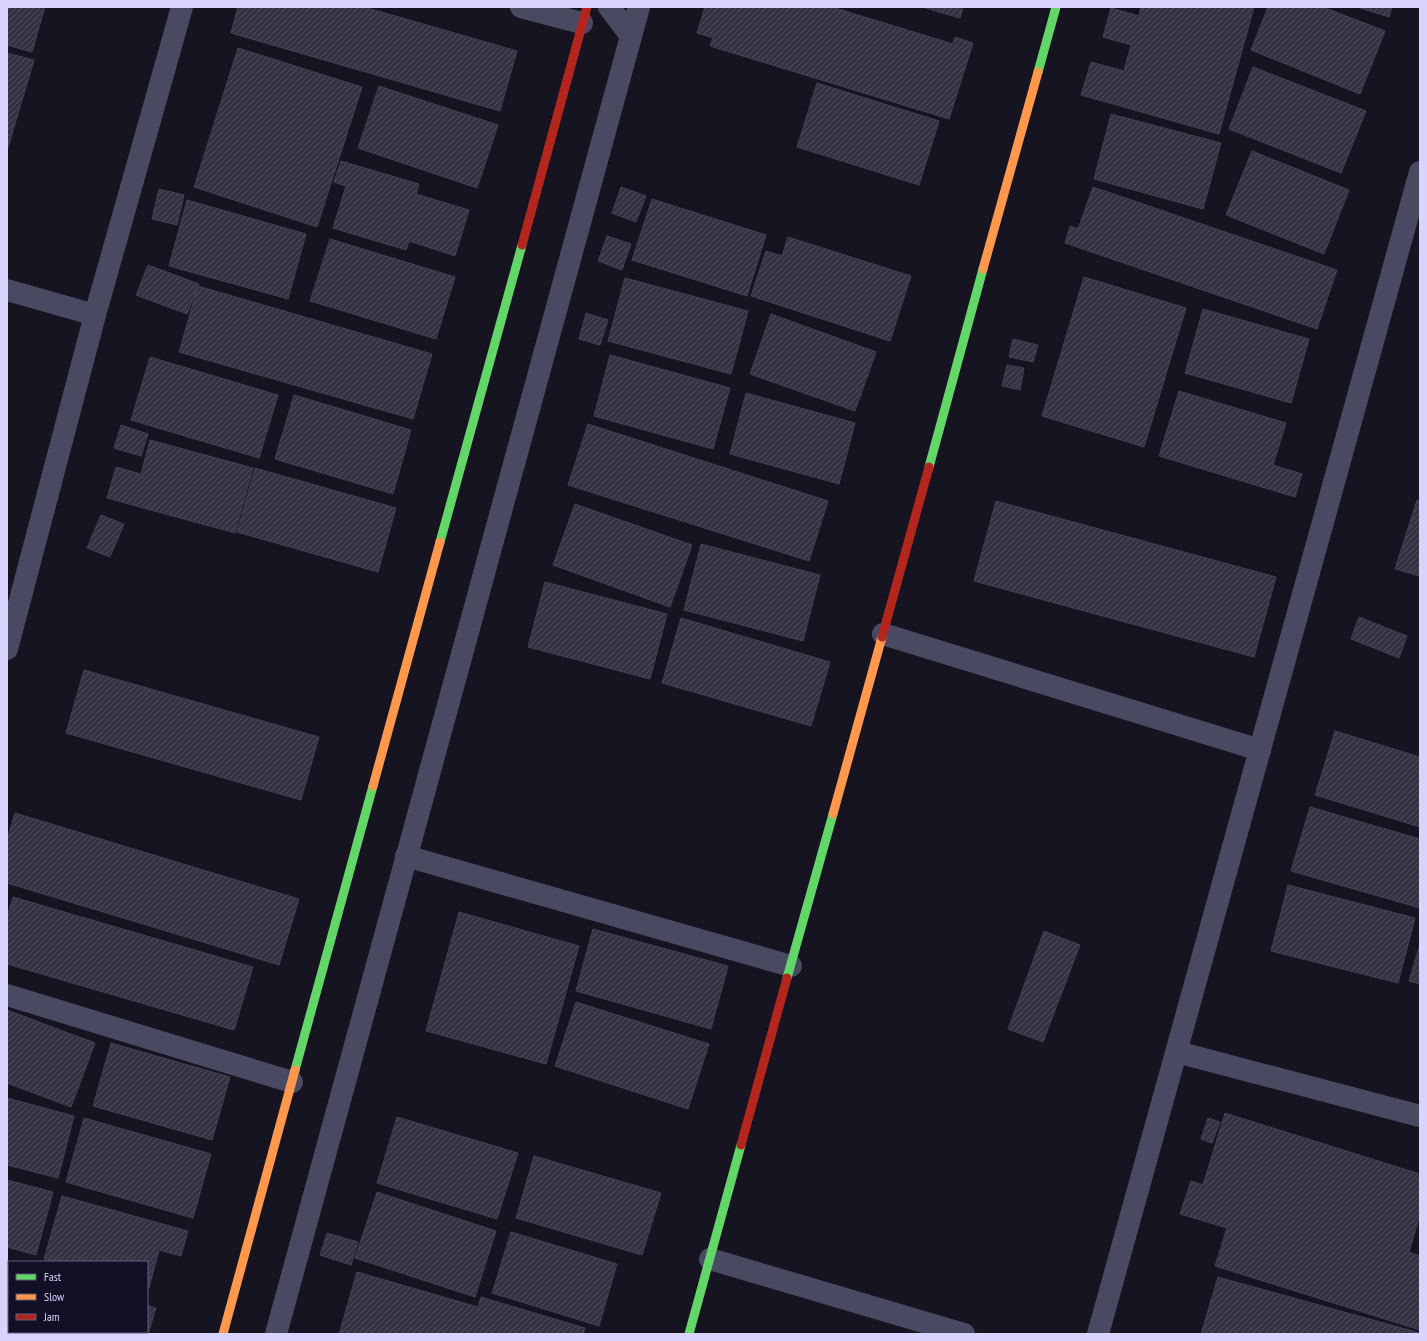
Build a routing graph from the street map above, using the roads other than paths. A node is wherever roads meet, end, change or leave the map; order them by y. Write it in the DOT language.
graph roads {
  1 [pos="182,7"];
  2 [pos="521,7"];
  3 [pos="609,7"];
  4 [pos="639,7"];
  5 [pos="1056,7"];
  6 [pos="584,15"];
  7 [pos="630,36"];
  8 [pos="1420,172"];
  9 [pos="1414,217"];
  10 [pos="7,290"];
  11 [pos="95,315"];
  12 [pos="883,634"];
  13 [pos="7,649"];
  14 [pos="1260,750"];
  15 [pos="406,856"];
  16 [pos="791,966"];
  17 [pos="7,995"];
  18 [pos="1177,1052"];
  19 [pos="292,1082"];
  20 [pos="1420,1116"];
  21 [pos="710,1259"];
  22 [pos="223,1334"];
  23 [pos="276,1334"];
  24 [pos="690,1334"];
  25 [pos="964,1334"];
  26 [pos="1098,1334"];
  1 -- 11 [label="street"];
  2 -- 6 [label="street"];
  3 -- 7 [label="street"];
  4 -- 7 [label="street"];
  5 -- 12 [label="street"];
  6 -- 19 [label="street"];
  7 -- 15 [label="street"];
  8 -- 9 [label="street"];
  9 -- 14 [label="street"];
  10 -- 11 [label="street"];
  11 -- 13 [label="street"];
  12 -- 14 [label="street"];
  12 -- 16 [label="street"];
  14 -- 18 [label="street"];
  15 -- 16 [label="street"];
  15 -- 23 [label="street"];
  16 -- 21 [label="street"];
  17 -- 19 [label="street"];
  18 -- 20 [label="street"];
  18 -- 26 [label="street"];
  19 -- 22 [label="street"];
  21 -- 24 [label="street"];
  21 -- 25 [label="street"];
}
